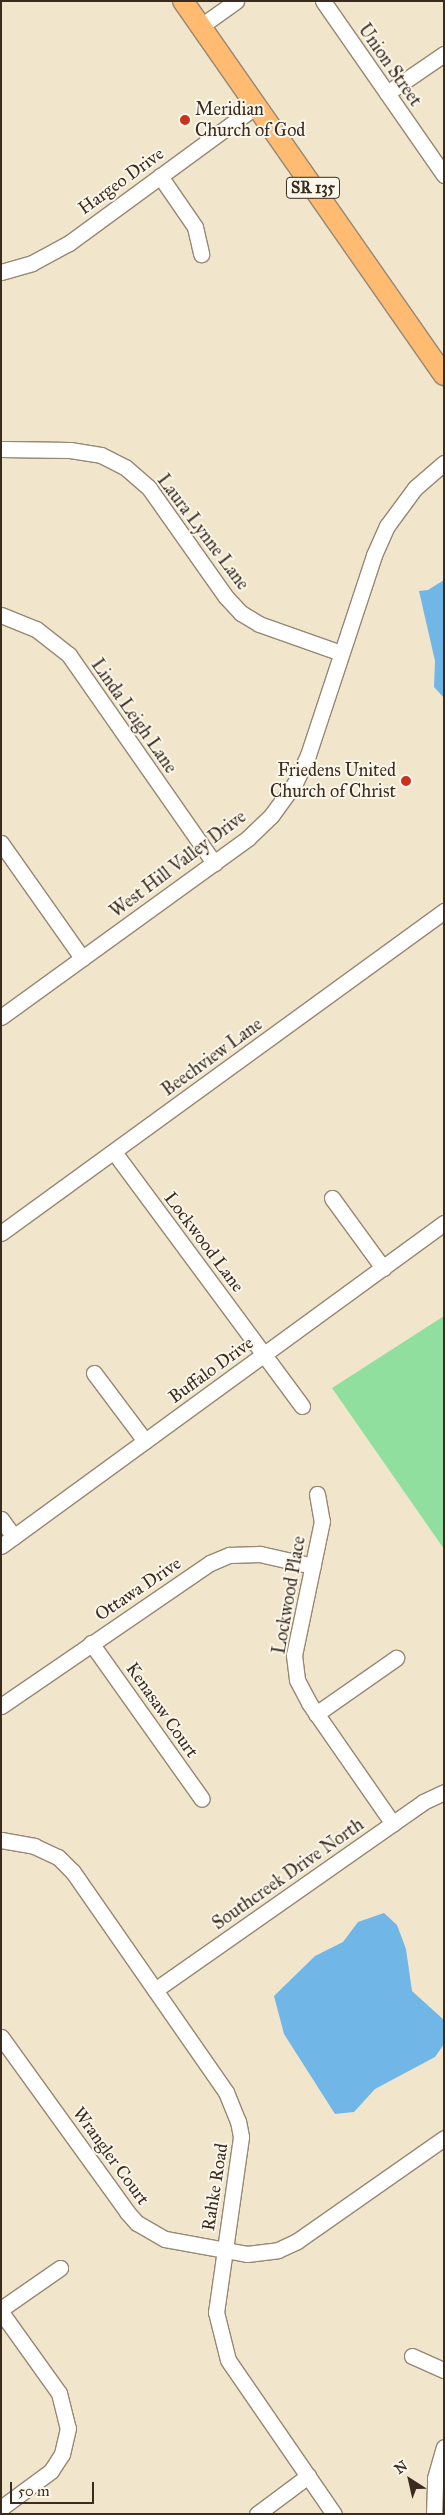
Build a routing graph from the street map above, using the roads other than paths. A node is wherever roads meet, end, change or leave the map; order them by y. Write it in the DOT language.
graph roads {
  1 [pos="183,1"];
  2 [pos="236,1"];
  3 [pos="323,1"];
  4 [pos="201,26"];
  5 [pos="444,54"];
  6 [pos="387,93"];
  7 [pos="256,106"];
  8 [pos="444,175"];
  9 [pos="160,176"];
  10 [pos="201,254"];
  11 [pos="1,272"];
  12 [pos="444,375"];
  13 [pos="1,448"];
  14 [pos="444,463"];
  15 [pos="1,615"];
  16 [pos="341,653"];
  17 [pos="1,843"];
  18 [pos="214,863"];
  19 [pos="444,912"];
  20 [pos="82,958"];
  21 [pos="1,1017"];
  22 [pos="114,1152"];
  23 [pos="332,1198"];
  24 [pos="444,1223"];
  25 [pos="1,1234"];
  26 [pos="382,1268"];
  27 [pos="264,1354"];
  28 [pos="94,1373"];
  29 [pos="302,1406"];
  30 [pos="145,1442"];
  31 [pos="317,1494"];
  32 [pos="1,1519"];
  33 [pos="14,1537"];
  34 [pos="1,1546"];
  35 [pos="313,1566"];
  36 [pos="92,1644"];
  37 [pos="396,1658"];
  38 [pos="1,1706"];
  39 [pos="316,1714"];
  40 [pos="444,1792"];
  41 [pos="202,1799"];
  42 [pos="393,1824"];
  43 [pos="1,1840"];
  44 [pos="155,1990"];
  45 [pos="1,2037"];
  46 [pos="444,2138"];
  47 [pos="224,2250"];
  48 [pos="60,2268"];
  49 [pos="1,2311"];
  50 [pos="412,2356"];
  51 [pos="444,2370"];
  52 [pos="444,2447"];
  53 [pos="308,2476"];
  54 [pos="1,2508"];
  55 [pos="258,2514"];
  56 [pos="334,2514"];
  57 [pos="434,2514"];
  1 -- 4 [label="main road, SR 135"];
  2 -- 4 [label="street"];
  3 -- 6 [label="street, Union Street"];
  4 -- 7 [label="main road, SR 135"];
  5 -- 6 [label="street"];
  6 -- 8 [label="street, Union Street"];
  7 -- 9 [label="street, Hargeo Drive"];
  7 -- 12 [label="main road, SR 135"];
  9 -- 10 [label="street"];
  9 -- 11 [label="street, Hargeo Drive"];
  13 -- 16 [label="street, Laura Lynne Lane"];
  14 -- 16 [label="street, West Hill Valley Drive"];
  15 -- 18 [label="street, Linda Leigh Lane"];
  16 -- 18 [label="street, West Hill Valley Drive"];
  17 -- 20 [label="street"];
  18 -- 20 [label="street, West Hill Valley Drive"];
  19 -- 22 [label="street, Beechview Lane"];
  20 -- 21 [label="street, West Hill Valley Drive"];
  22 -- 25 [label="street, Beechview Lane"];
  22 -- 27 [label="street, Lockwood Lane"];
  23 -- 26 [label="street"];
  24 -- 26 [label="street, Buffalo Drive"];
  26 -- 27 [label="street, Buffalo Drive"];
  27 -- 29 [label="street, Lockwood Lane"];
  27 -- 30 [label="street, Buffalo Drive"];
  28 -- 30 [label="street"];
  30 -- 33 [label="street, Buffalo Drive"];
  31 -- 35 [label="street, Lockwood Place"];
  32 -- 33 [label="street"];
  33 -- 34 [label="street, Buffalo Drive"];
  35 -- 36 [label="street, Ottawa Drive"];
  35 -- 39 [label="street, Lockwood Place"];
  36 -- 38 [label="street, Ottawa Drive"];
  36 -- 41 [label="street, Kenasaw Court"];
  37 -- 39 [label="street"];
  39 -- 42 [label="street, Lockwood Place"];
  40 -- 42 [label="street, Southcreek Drive North"];
  42 -- 44 [label="street, Southcreek Drive North"];
  43 -- 44 [label="street, Rahke Road"];
  44 -- 47 [label="street, Rahke Road"];
  45 -- 47 [label="street, Wrangler Court"];
  46 -- 47 [label="street, Wrangler Court"];
  47 -- 53 [label="street, Rahke Road"];
  48 -- 49 [label="street"];
  49 -- 54 [label="street"];
  50 -- 51 [label="street"];
  52 -- 57 [label="street"];
  53 -- 55 [label="street"];
  53 -- 56 [label="street, Rahke Road"];
}
